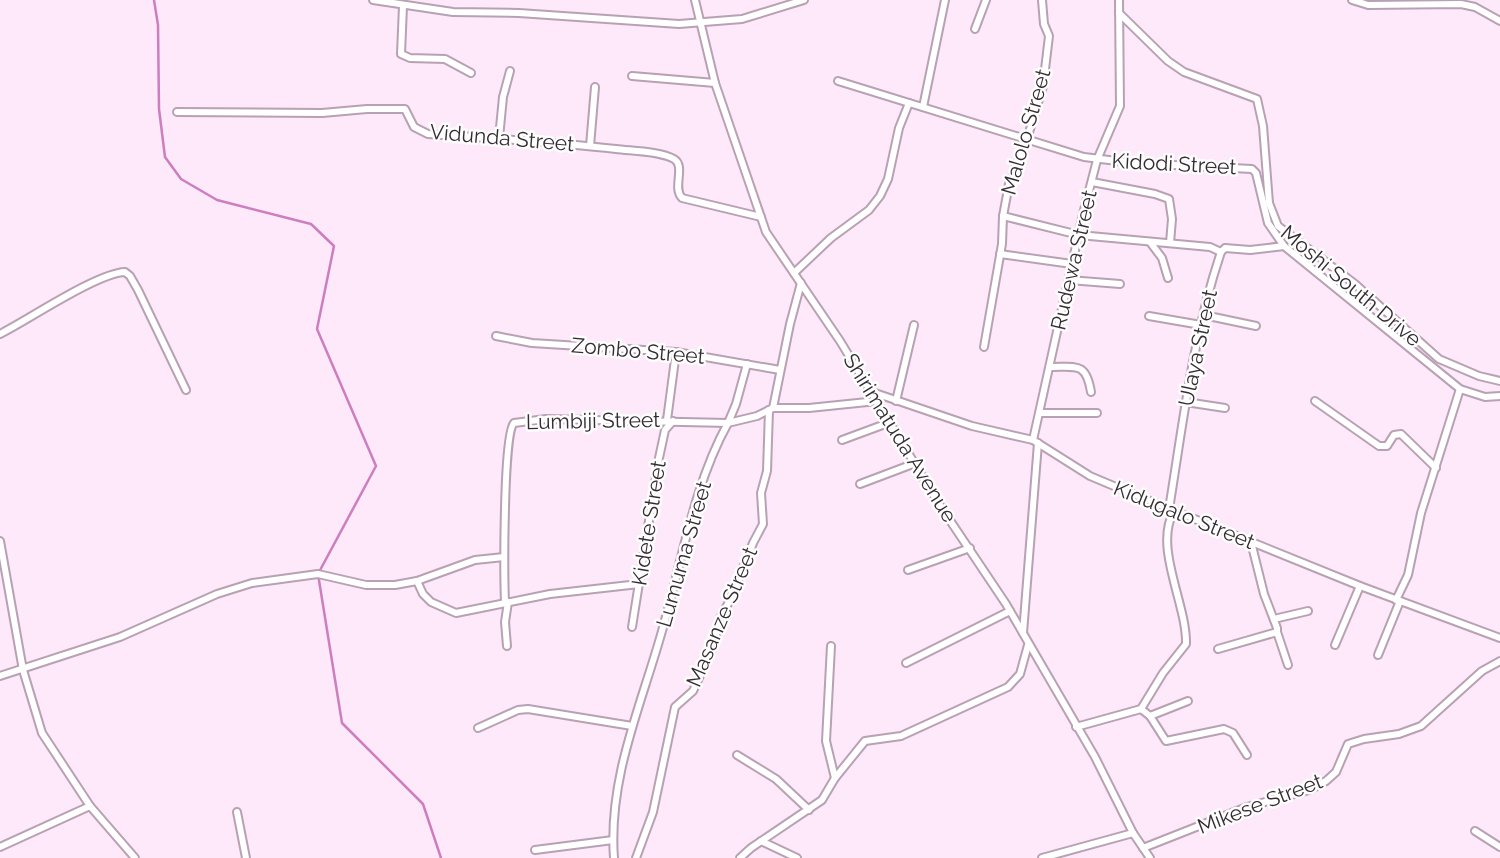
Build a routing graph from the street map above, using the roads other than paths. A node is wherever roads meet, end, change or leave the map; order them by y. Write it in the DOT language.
graph roads {
  1 [pos="373,0"];
  2 [pos="695,0"];
  3 [pos="804,0"];
  4 [pos="945,0"];
  5 [pos="986,0"];
  6 [pos="1042,0"];
  7 [pos="1119,0"];
  8 [pos="1352,0"];
  9 [pos="403,6"];
  10 [pos="1119,13"];
  11 [pos="1500,21"];
  12 [pos="700,23"];
  13 [pos="975,29"];
  14 [pos="510,71"];
  15 [pos="471,73"];
  16 [pos="632,76"];
  17 [pos="838,81"];
  18 [pos="715,83"];
  19 [pos="595,87"];
  20 [pos="909,103"];
  21 [pos="923,107"];
  22 [pos="177,112"];
  23 [pos="499,138"];
  24 [pos="1027,139"];
  25 [pos="590,146"];
  26 [pos="1097,160"];
  27 [pos="1092,182"];
  28 [pos="1003,216"];
  29 [pos="761,217"];
  30 [pos="1079,235"];
  31 [pos="1150,242"];
  32 [pos="1170,243"];
  33 [pos="1284,246"];
  34 [pos="1220,252"];
  35 [pos="1000,254"];
  36 [pos="1072,264"];
  37 [pos="794,273"];
  38 [pos="1168,278"];
  39 [pos="1069,280"];
  40 [pos="801,283"];
  41 [pos="1120,284"];
  42 [pos="1204,315"];
  43 [pos="1149,316"];
  44 [pos="1201,324"];
  45 [pos="914,325"];
  46 [pos="1256,326"];
  47 [pos="0,334"];
  48 [pos="496,336"];
  49 [pos="984,347"];
  50 [pos="676,352"];
  51 [pos="747,364"];
  52 [pos="1050,367"];
  53 [pos="780,370"];
  54 [pos="1500,381"];
  55 [pos="1460,389"];
  56 [pos="187,390"];
  57 [pos="870,392"];
  58 [pos="1091,392"];
  59 [pos="1500,396"];
  60 [pos="877,401"];
  61 [pos="896,401"];
  62 [pos="1315,401"];
  63 [pos="1186,402"];
  64 [pos="1225,408"];
  65 [pos="771,409"];
  66 [pos="1040,413"];
  67 [pos="1097,413"];
  68 [pos="670,420"];
  69 [pos="728,423"];
  70 [pos="888,423"];
  71 [pos="842,440"];
  72 [pos="1035,441"];
  73 [pos="914,464"];
  74 [pos="1436,468"];
  75 [pos="860,484"];
  76 [pos="1172,510"];
  77 [pos="0,541"];
  78 [pos="1251,542"];
  79 [pos="970,548"];
  80 [pos="504,557"];
  81 [pos="908,570"];
  82 [pos="417,581"];
  83 [pos="639,584"];
  84 [pos="1360,586"];
  85 [pos="1398,600"];
  86 [pos="506,602"];
  87 [pos="1010,611"];
  88 [pos="1308,611"];
  89 [pos="1274,619"];
  90 [pos="632,627"];
  91 [pos="1277,632"];
  92 [pos="1023,635"];
  93 [pos="1500,638"];
  94 [pos="1028,645"];
  95 [pos="1335,645"];
  96 [pos="507,646"];
  97 [pos="831,646"];
  98 [pos="1218,649"];
  99 [pos="1378,655"];
  100 [pos="1500,661"];
  101 [pos="906,663"];
  102 [pos="1288,665"];
  103 [pos="23,670"];
  104 [pos="0,676"];
  105 [pos="1188,701"];
  106 [pos="1141,709"];
  107 [pos="1150,716"];
  108 [pos="632,726"];
  109 [pos="1076,727"];
  110 [pos="478,728"];
  111 [pos="737,755"];
  112 [pos="1247,755"];
  113 [pos="835,778"];
  114 [pos="90,806"];
  115 [pos="809,810"];
  116 [pos="237,812"];
  117 [pos="1475,831"];
  118 [pos="1133,833"];
  119 [pos="613,841"];
  120 [pos="761,841"];
  121 [pos="0,847"];
  122 [pos="1500,847"];
  123 [pos="1143,848"];
  124 [pos="535,850"];
  125 [pos="135,858"];
  126 [pos="246,858"];
  127 [pos="614,858"];
  128 [pos="635,858"];
  129 [pos="740,858"];
  130 [pos="797,858"];
  131 [pos="1042,858"];
  132 [pos="1150,858"];
  1 -- 9 [label="street"];
  2 -- 12 [label="street, Shirimatuda Avenue"];
  3 -- 12 [label="street"];
  4 -- 21 [label="street"];
  5 -- 13 [label="street"];
  6 -- 24 [label="street, Malolo Street"];
  7 -- 10 [label="street, Rudewa Street"];
  8 -- 11 [label="street"];
  9 -- 12 [label="street"];
  9 -- 15 [label="street"];
  10 -- 26 [label="street, Rudewa Street"];
  10 -- 54 [label="street, Moshi South Drive"];
  12 -- 18 [label="street, Shirimatuda Avenue"];
  14 -- 23 [label="street"];
  16 -- 18 [label="street"];
  17 -- 20 [label="street, Kidodi Street"];
  18 -- 29 [label="street, Shirimatuda Avenue"];
  19 -- 25 [label="street"];
  20 -- 21 [label="street, Kidodi Street"];
  20 -- 37 [label="street"];
  21 -- 24 [label="street, Kidodi Street"];
  22 -- 23 [label="street, Vidunda Street"];
  23 -- 25 [label="street, Vidunda Street"];
  24 -- 26 [label="street, Kidodi Street"];
  24 -- 28 [label="street, Malolo Street"];
  25 -- 29 [label="street, Vidunda Street"];
  26 -- 27 [label="street, Rudewa Street"];
  26 -- 33 [label="street, Kidodi Street"];
  27 -- 30 [label="street, Rudewa Street"];
  27 -- 32 [label="street"];
  28 -- 30 [label="street"];
  28 -- 35 [label="street, Malolo Street"];
  29 -- 37 [label="street, Shirimatuda Avenue"];
  30 -- 31 [label="street"];
  30 -- 36 [label="street, Rudewa Street"];
  31 -- 32 [label="street"];
  31 -- 38 [label="street"];
  32 -- 34 [label="street"];
  33 -- 34 [label="street"];
  33 -- 55 [label="street, Kidodi Street"];
  34 -- 42 [label="street, Ulaya Street"];
  35 -- 36 [label="street"];
  35 -- 49 [label="street, Malolo Street"];
  36 -- 39 [label="street, Rudewa Street"];
  37 -- 40 [label="street, Shirimatuda Avenue"];
  39 -- 41 [label="street"];
  39 -- 52 [label="street, Rudewa Street"];
  40 -- 53 [label="street"];
  40 -- 57 [label="street, Shirimatuda Avenue"];
  42 -- 44 [label="street, Ulaya Street"];
  42 -- 46 [label="street"];
  43 -- 44 [label="street"];
  44 -- 63 [label="street, Ulaya Street"];
  45 -- 61 [label="street"];
  47 -- 56 [label="street"];
  48 -- 50 [label="street, Zombo Street"];
  50 -- 51 [label="street, Zombo Street"];
  50 -- 68 [label="street, Kidete Street"];
  51 -- 53 [label="street, Zombo Street"];
  51 -- 69 [label="street, Lumuma Street"];
  52 -- 58 [label="street"];
  52 -- 66 [label="street, Rudewa Street"];
  53 -- 65 [label="street"];
  55 -- 59 [label="street, Kidodi Street"];
  55 -- 74 [label="street"];
  57 -- 60 [label="street, Shirimatuda Avenue"];
  57 -- 61 [label="street, Kidugalo Street"];
  60 -- 65 [label="street"];
  60 -- 70 [label="street, Shirimatuda Avenue"];
  61 -- 72 [label="street, Kidugalo Street"];
  62 -- 74 [label="street"];
  63 -- 64 [label="street"];
  63 -- 76 [label="street, Ulaya Street"];
  65 -- 69 [label="street"];
  65 -- 128 [label="street, Masanze Street"];
  66 -- 67 [label="street"];
  66 -- 72 [label="street, Rudewa Street"];
  68 -- 69 [label="street, Lumbiji Street"];
  68 -- 80 [label="street, Lumbiji Street"];
  68 -- 83 [label="street, Kidete Street"];
  69 -- 108 [label="street, Lumuma Street"];
  70 -- 71 [label="street"];
  70 -- 73 [label="street, Shirimatuda Avenue"];
  72 -- 76 [label="street, Kidugalo Street"];
  72 -- 92 [label="street, Rudewa Street"];
  73 -- 75 [label="street"];
  73 -- 79 [label="street, Shirimatuda Avenue"];
  74 -- 85 [label="street"];
  76 -- 78 [label="street, Kidugalo Street"];
  76 -- 106 [label="street, Ulaya Street"];
  77 -- 103 [label="street"];
  78 -- 84 [label="street, Kidugalo Street"];
  78 -- 89 [label="street"];
  79 -- 81 [label="street"];
  79 -- 87 [label="street, Shirimatuda Avenue"];
  80 -- 82 [label="street"];
  80 -- 86 [label="street, Lumbiji Street"];
  82 -- 86 [label="street"];
  82 -- 103 [label="street"];
  83 -- 86 [label="street"];
  83 -- 90 [label="street, Kidete Street"];
  84 -- 85 [label="street, Kidugalo Street"];
  84 -- 95 [label="street"];
  85 -- 93 [label="street, Kidugalo Street"];
  85 -- 99 [label="street"];
  86 -- 96 [label="street, Lumbiji Street"];
  87 -- 92 [label="street, Shirimatuda Avenue"];
  87 -- 101 [label="street"];
  88 -- 89 [label="street"];
  89 -- 91 [label="street"];
  91 -- 98 [label="street"];
  91 -- 102 [label="street"];
  92 -- 94 [label="street, Shirimatuda Avenue"];
  94 -- 109 [label="street, Shirimatuda Avenue"];
  94 -- 113 [label="street"];
  97 -- 113 [label="street"];
  100 -- 123 [label="street, Mikese Street"];
  103 -- 104 [label="street"];
  103 -- 114 [label="street"];
  105 -- 107 [label="street"];
  106 -- 107 [label="street"];
  106 -- 109 [label="street"];
  107 -- 112 [label="street"];
  108 -- 110 [label="street"];
  108 -- 119 [label="street, Lumuma Street"];
  109 -- 118 [label="street, Shirimatuda Avenue"];
  111 -- 115 [label="street"];
  113 -- 115 [label="street"];
  114 -- 121 [label="street"];
  114 -- 125 [label="street"];
  115 -- 120 [label="street"];
  116 -- 126 [label="street"];
  117 -- 122 [label="street"];
  118 -- 123 [label="street, Shirimatuda Avenue"];
  118 -- 131 [label="street"];
  119 -- 124 [label="street"];
  119 -- 127 [label="street, Lumuma Street"];
  120 -- 129 [label="street"];
  120 -- 130 [label="street"];
  123 -- 132 [label="street, Shirimatuda Avenue"];
}
